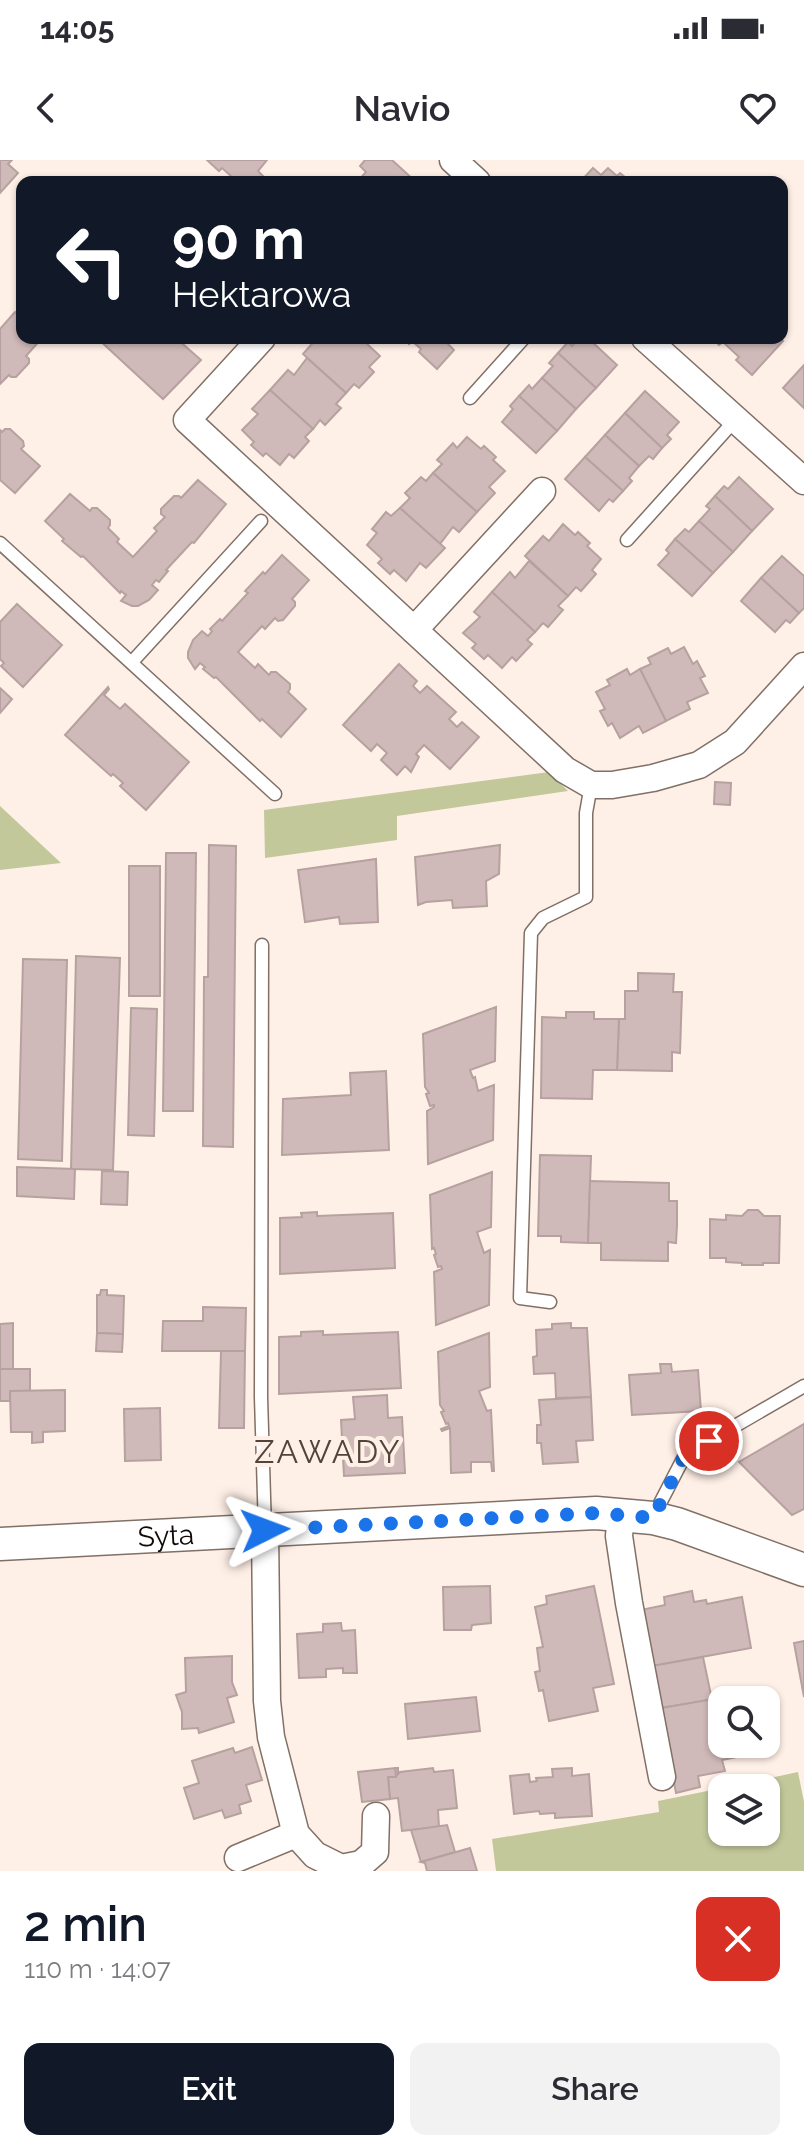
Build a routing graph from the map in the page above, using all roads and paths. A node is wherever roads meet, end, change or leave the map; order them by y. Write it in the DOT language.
graph roads {
  1 [pos="453,160"];
  2 [pos="469,176"];
  3 [pos="257,344"];
  4 [pos="519,344"];
  5 [pos="652,344"];
  6 [pos="470,398"];
  7 [pos="736,419"];
  8 [pos="804,481"];
  9 [pos="542,491"];
  10 [pos="261,521"];
  11 [pos="627,540"];
  12 [pos="0,543"];
  13 [pos="414,630"];
  14 [pos="132,662"];
  15 [pos="804,666"];
  16 [pos="591,785"];
  17 [pos="275,794"];
  18 [pos="262,945"];
  19 [pos="550,1302"];
  20 [pos="804,1386"];
  21 [pos="621,1514"];
  22 [pos="653,1518"];
  23 [pos="265,1530"];
  24 [pos="0,1544"];
  25 [pos="804,1570"];
  26 [pos="662,1777"];
  27 [pos="376,1816"];
  28 [pos="296,1834"];
  29 [pos="238,1858"];
  1 -- 2 [label="street"];
  3 -- 13 [label="street"];
  4 -- 6 [label="lane"];
  5 -- 7 [label="street"];
  7 -- 8 [label="street"];
  7 -- 11 [label="lane"];
  9 -- 13 [label="street"];
  10 -- 14 [label="lane"];
  12 -- 14 [label="lane"];
  13 -- 16 [label="street"];
  14 -- 17 [label="lane"];
  15 -- 16 [label="street"];
  16 -- 19 [label="lane"];
  18 -- 23 [label="lane"];
  20 -- 22 [label="lane"];
  21 -- 22 [label="street, Syta"];
  21 -- 23 [label="street, Syta"];
  21 -- 26 [label="street"];
  22 -- 25 [label="street, Syta"];
  23 -- 24 [label="street, Syta"];
  23 -- 28 [label="street"];
  27 -- 28 [label="street"];
  28 -- 29 [label="street"];
}
